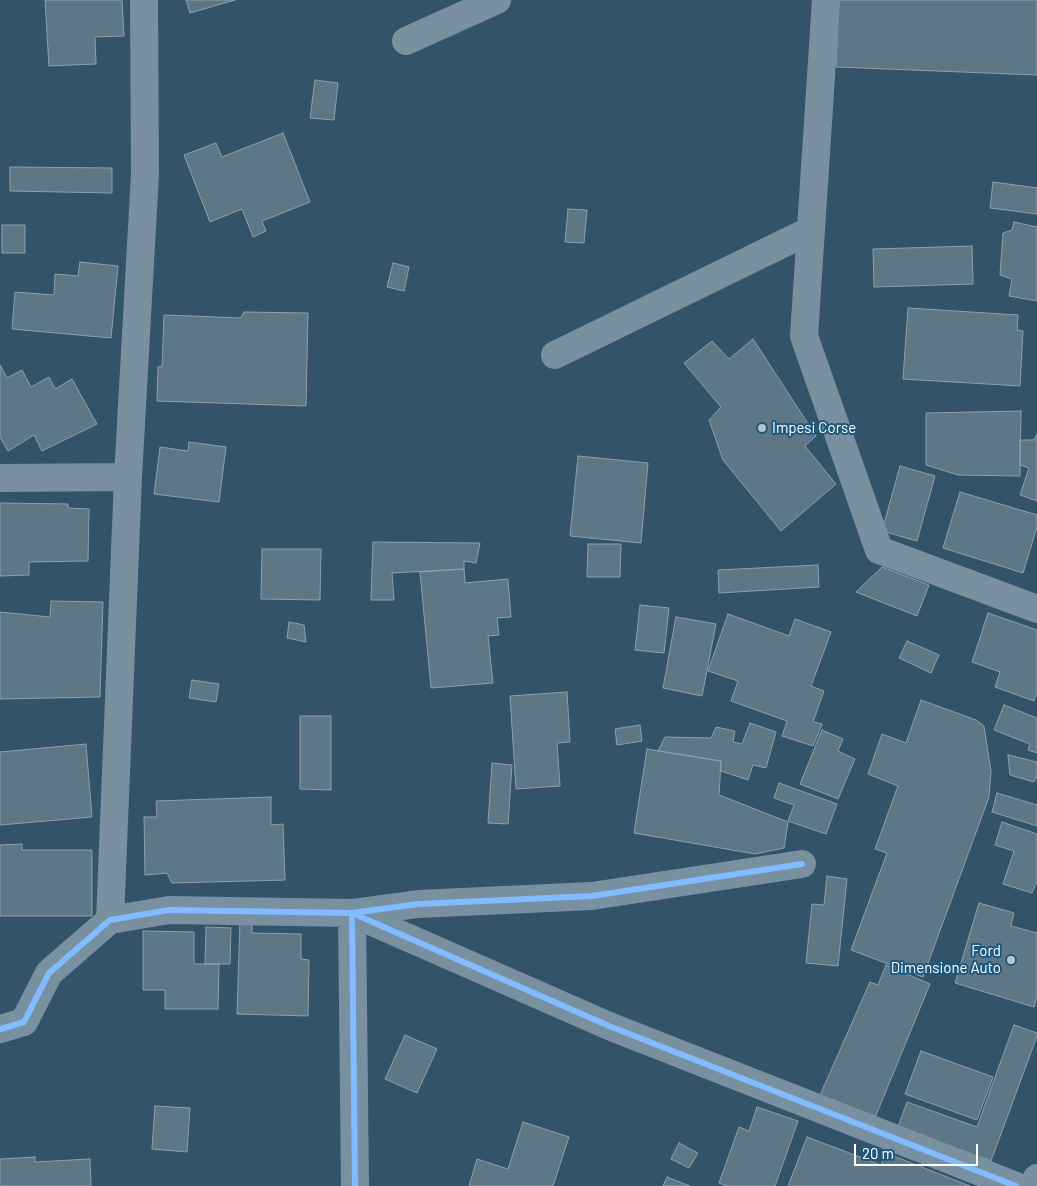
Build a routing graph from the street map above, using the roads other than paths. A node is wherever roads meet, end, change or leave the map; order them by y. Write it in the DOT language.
graph roads {
  1 [pos="144,0"];
  2 [pos="497,0"];
  3 [pos="826,0"];
  4 [pos="406,41"];
  5 [pos="811,230"];
  6 [pos="555,355"];
  7 [pos="128,477"];
  8 [pos="0,478"];
  9 [pos="1037,609"];
  10 [pos="802,864"];
  11 [pos="352,914"];
  12 [pos="110,920"];
  13 [pos="0,1029"];
  14 [pos="1037,1178"];
  15 [pos="355,1186"];
  16 [pos="1016,1186"];
  17 [pos="1034,1186"];
  1 -- 7 [label="street"];
  2 -- 4 [label="street"];
  3 -- 5 [label="street"];
  5 -- 6 [label="street"];
  5 -- 9 [label="street"];
  7 -- 8 [label="street"];
  7 -- 12 [label="street"];
  10 -- 11 [label="street"];
  11 -- 12 [label="street"];
  11 -- 15 [label="street"];
  11 -- 16 [label="street"];
  12 -- 13 [label="street"];
  14 -- 17 [label="street"];
}
